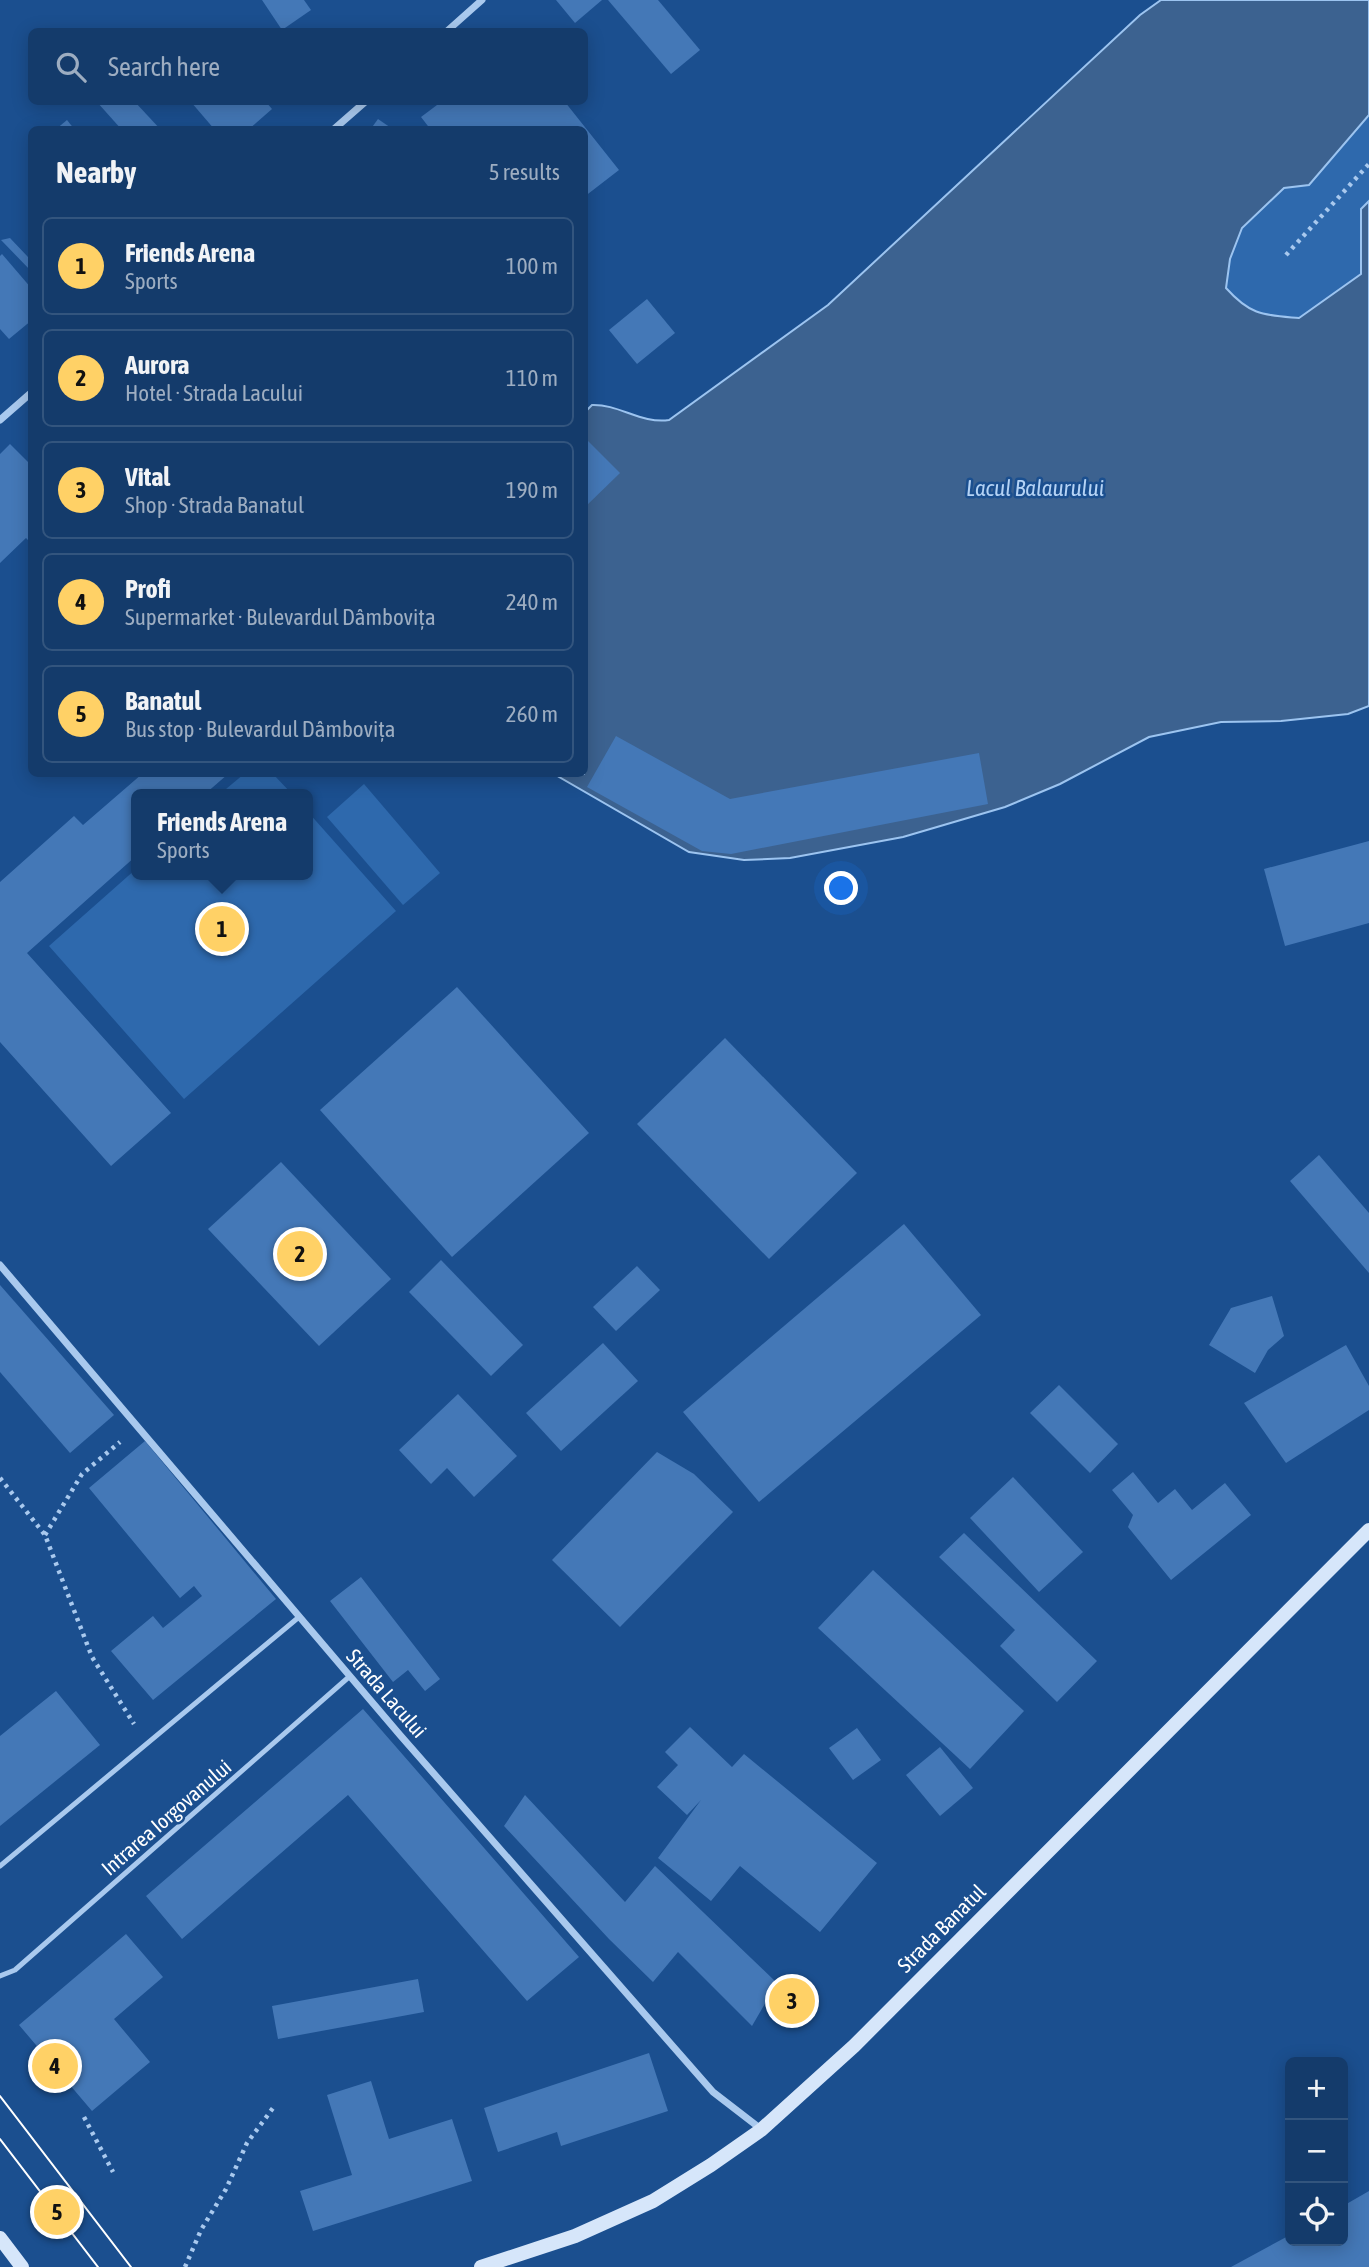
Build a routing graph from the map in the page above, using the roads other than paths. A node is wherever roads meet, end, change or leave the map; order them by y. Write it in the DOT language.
graph roads {
  1 [pos="482,0"];
  2 [pos="450,28"];
  3 [pos="362,105"];
  4 [pos="338,126"];
  5 [pos="28,396"];
  6 [pos="0,420"];
  7 [pos="0,1265"];
  8 [pos="1369,1530"];
  9 [pos="299,1617"];
  10 [pos="349,1676"];
  11 [pos="0,1866"];
  12 [pos="0,1976"];
  13 [pos="761,2130"];
  14 [pos="0,2238"];
  15 [pos="22,2267"];
  16 [pos="481,2267"];
  1 -- 2 [label="street"];
  3 -- 4 [label="street"];
  5 -- 6 [label="street"];
  7 -- 9 [label="street, Strada Lacului"];
  8 -- 13 [label="main road, Strada Banatul"];
  9 -- 10 [label="street, Strada Lacului"];
  9 -- 11 [label="lane"];
  10 -- 12 [label="lane, Intrarea Iorgovanului"];
  10 -- 13 [label="street, Strada Lacului"];
  13 -- 16 [label="main road, Strada Banatul"];
  14 -- 15 [label="main road"];
}
